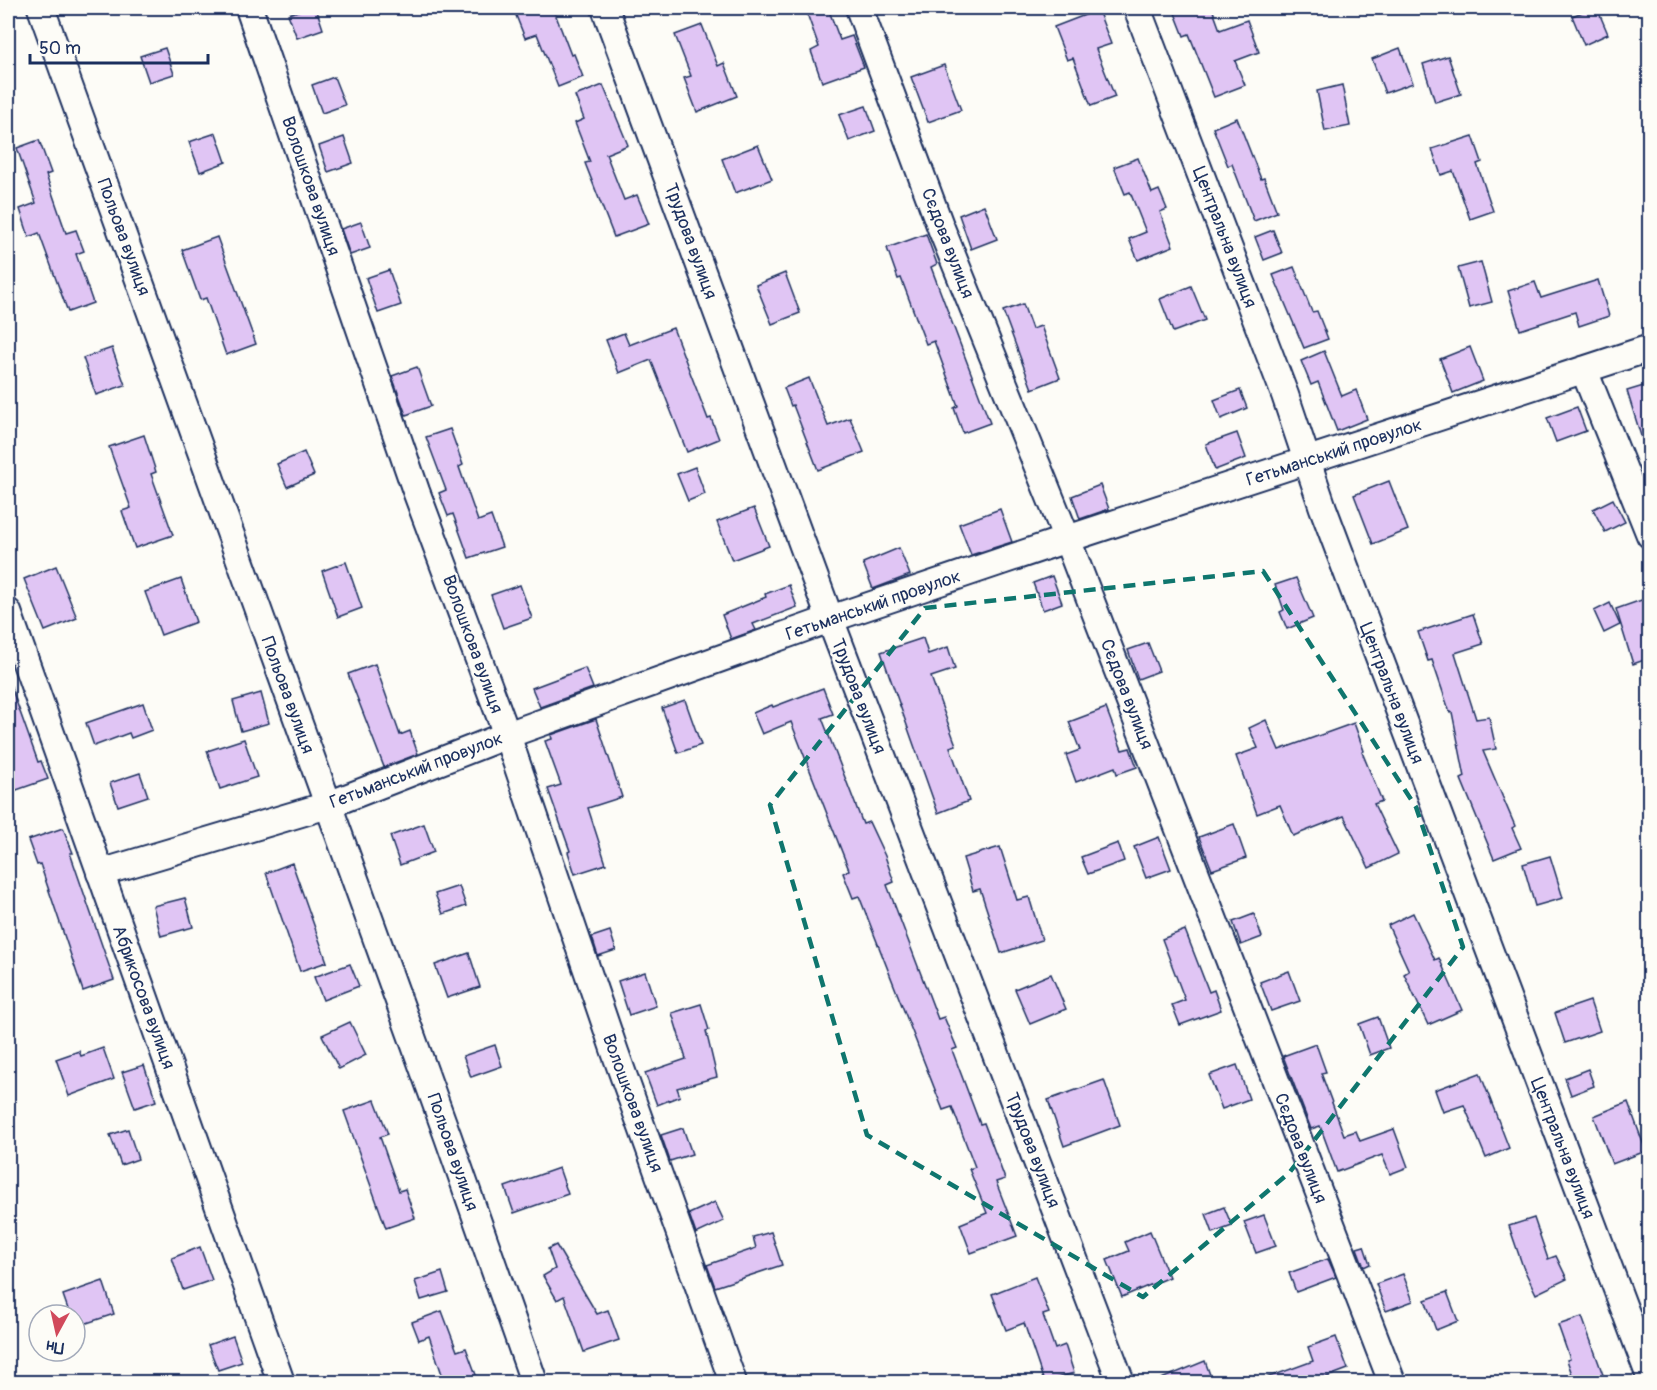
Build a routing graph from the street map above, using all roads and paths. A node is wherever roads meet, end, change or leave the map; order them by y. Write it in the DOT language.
graph roads {
  1 [pos="41,8"];
  2 [pos="249,8"];
  3 [pos="605,8"];
  4 [pos="859,8"];
  5 [pos="1137,8"];
  6 [pos="1650,348"];
  7 [pos="1584,370"];
  8 [pos="1307,461"];
  9 [pos="1650,535"];
  10 [pos="1067,539"];
  11 [pos="8,612"];
  12 [pos="830,619"];
  13 [pos="507,735"];
  14 [pos="328,805"];
  15 [pos="100,873"];
  16 [pos="1650,1377"];
  17 [pos="281,1383"];
  18 [pos="534,1383"];
  19 [pos="733,1383"];
  20 [pos="1121,1383"];
  21 [pos="1392,1383"];
  1 -- 14 [label="street, Польова вулиця"];
  2 -- 13 [label="street, Волошкова вулиця"];
  3 -- 12 [label="street, Трудова вулиця"];
  4 -- 10 [label="street, Сєдова вулиця"];
  5 -- 8 [label="street, Центральна вулиця"];
  6 -- 7 [label="street, Гетьманський провулок"];
  7 -- 8 [label="street, Гетьманський провулок"];
  7 -- 9 [label="street"];
  8 -- 10 [label="street, Гетьманський провулок"];
  8 -- 16 [label="street, Центральна вулиця"];
  10 -- 12 [label="street, Гетьманський провулок"];
  10 -- 21 [label="street, Сєдова вулиця"];
  11 -- 15 [label="street, Абрикосова вулиця"];
  12 -- 13 [label="street, Гетьманський провулок"];
  12 -- 20 [label="street, Трудова вулиця"];
  13 -- 14 [label="street, Гетьманський провулок"];
  13 -- 19 [label="street, Волошкова вулиця"];
  14 -- 15 [label="street, Гетьманський провулок"];
  14 -- 18 [label="street, Польова вулиця"];
  15 -- 17 [label="street, Абрикосова вулиця"];
}
